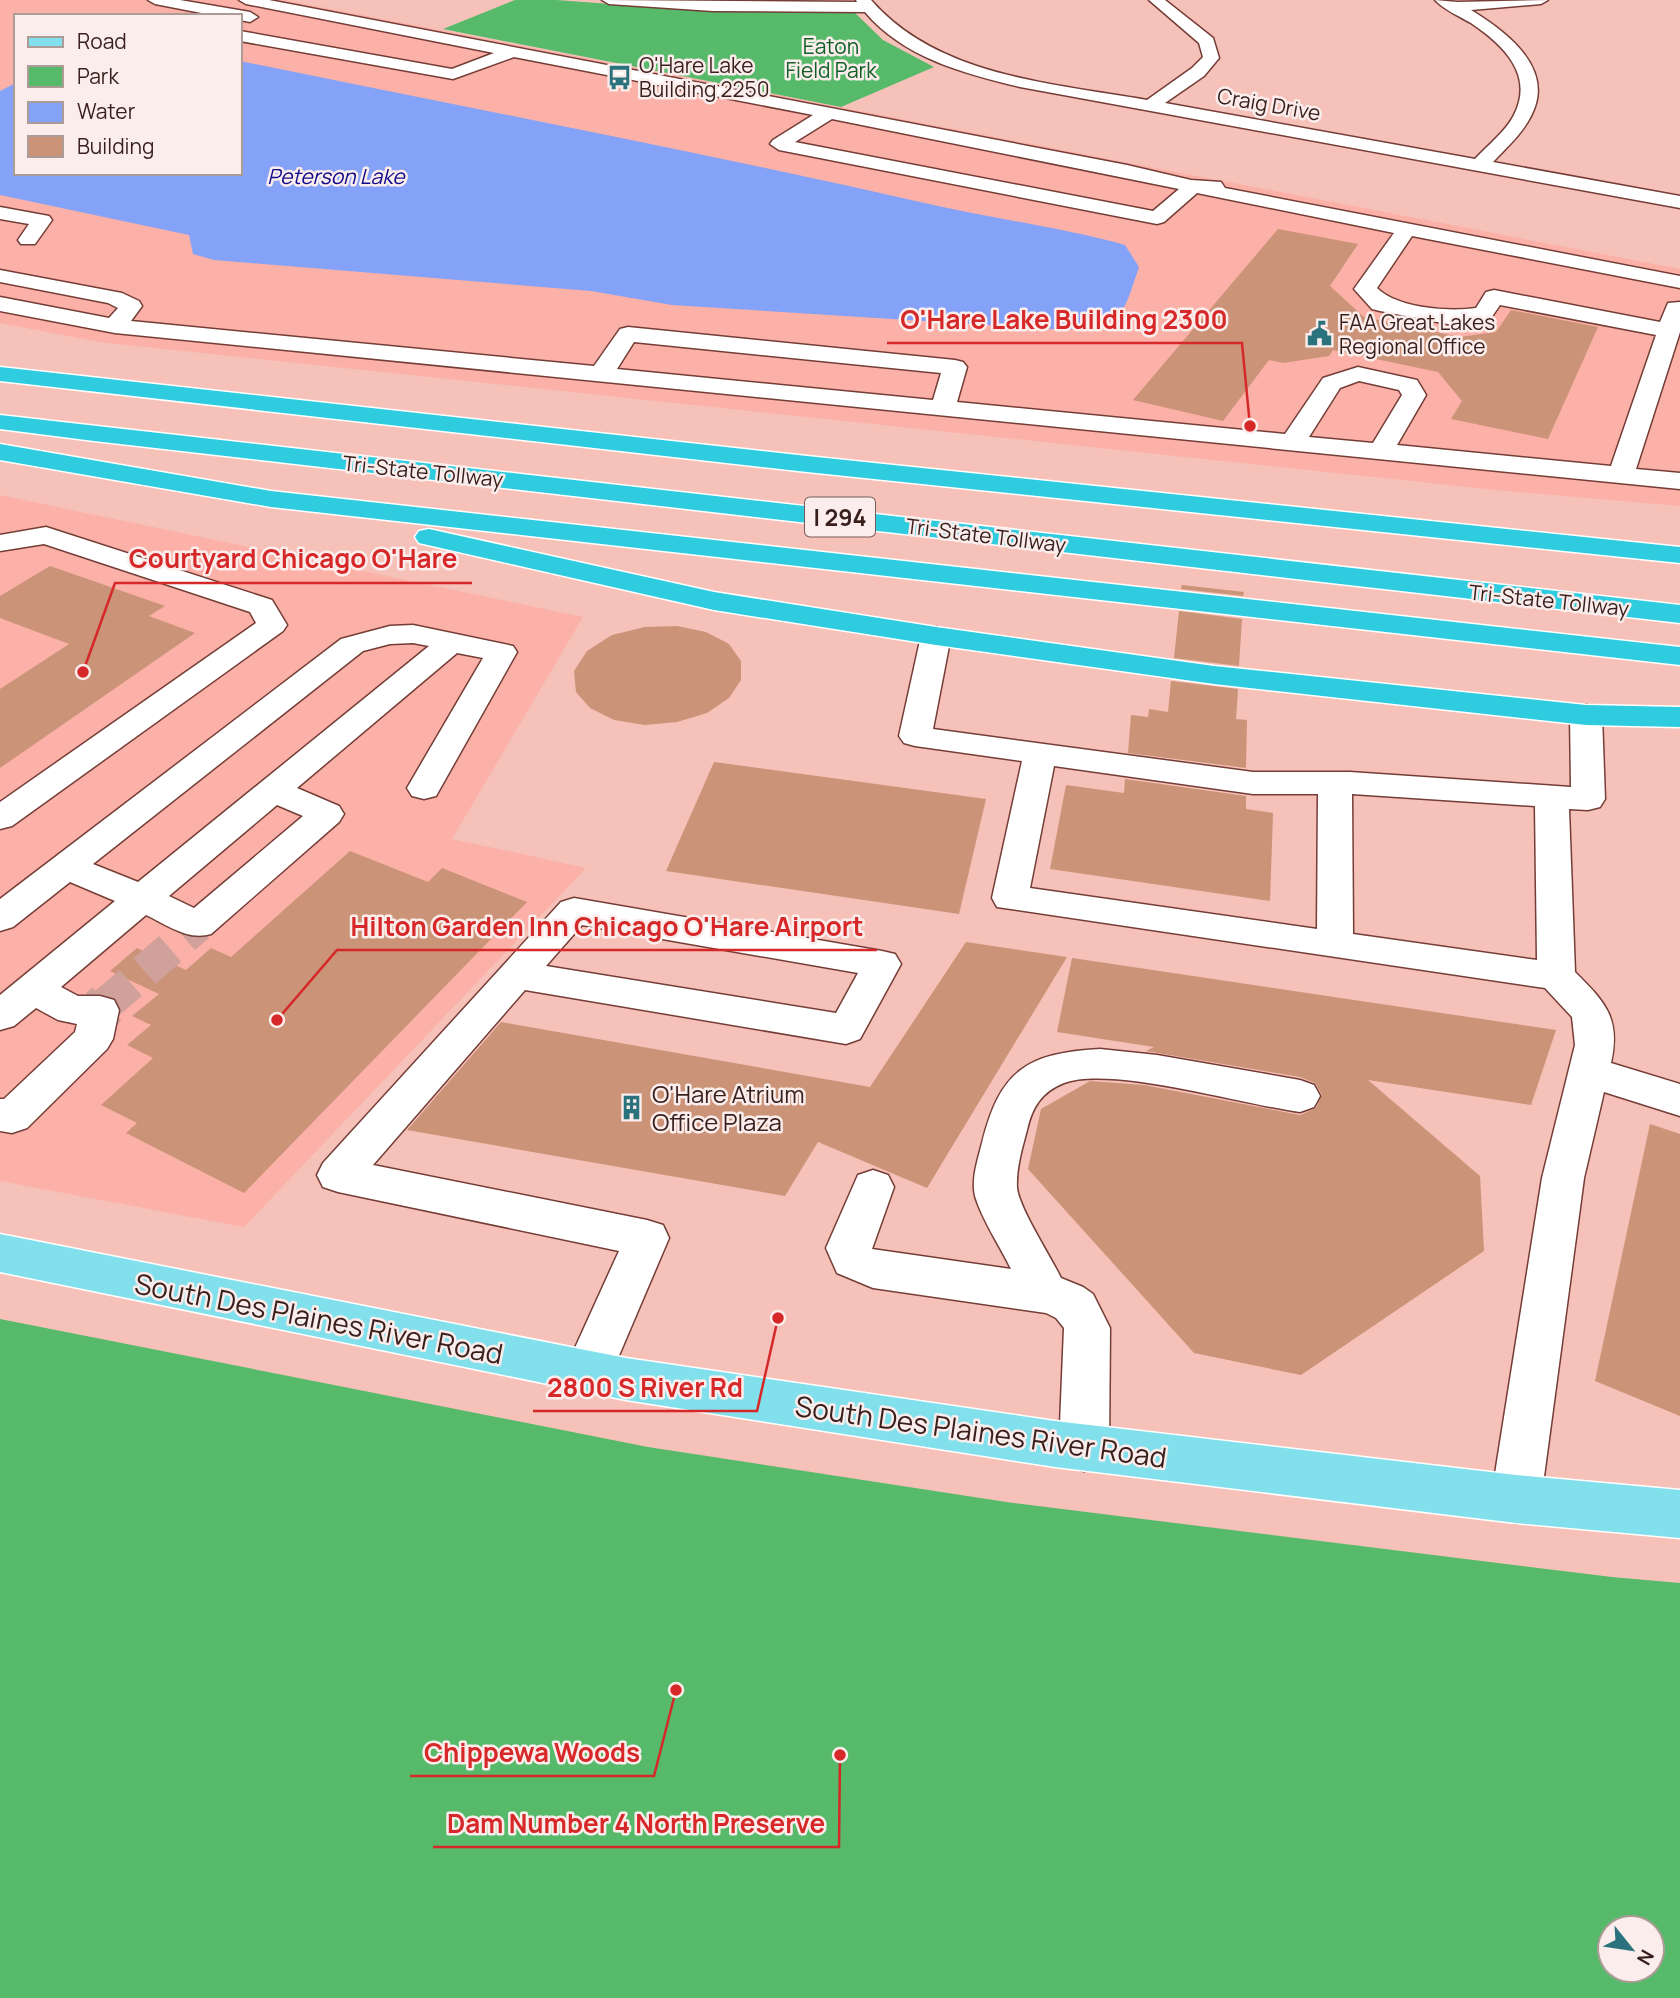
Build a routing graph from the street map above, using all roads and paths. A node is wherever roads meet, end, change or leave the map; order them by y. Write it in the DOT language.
graph roads {
  1 [pos="155,0"];
  2 [pos="609,0"];
  3 [pos="1156,0"];
  4 [pos="1541,0"];
  5 [pos="866,4"];
  6 [pos="1449,4"];
  7 [pos="245,13"];
  8 [pos="242,36"];
  9 [pos="512,52"];
  10 [pos="493,61"];
  11 [pos="702,88"];
  12 [pos="682,98"];
  13 [pos="1149,106"];
  14 [pos="829,113"];
  15 [pos="811,124"];
  16 [pos="1480,165"];
  17 [pos="1195,185"];
  18 [pos="1680,202"];
  19 [pos="0,213"];
  20 [pos="1407,229"];
  21 [pos="16,243"];
  22 [pos="0,276"];
  23 [pos="1680,282"];
  24 [pos="1680,296"];
  25 [pos="0,304"];
  26 [pos="115,326"];
  27 [pos="1669,331"];
  28 [pos="0,374"];
  29 [pos="601,374"];
  30 [pos="943,408"];
  31 [pos="0,422"];
  32 [pos="1293,442"];
  33 [pos="1381,451"];
  34 [pos="0,452"];
  35 [pos="1621,475"];
  36 [pos="1680,481"];
  37 [pos="271,499"];
  38 [pos="0,544"];
  39 [pos="1680,555"];
  40 [pos="1680,614"];
  41 [pos="936,636"];
  42 [pos="452,643"];
  43 [pos="1680,656"];
  44 [pos="1586,715"];
  45 [pos="1680,717"];
  46 [pos="1040,753"];
  47 [pos="1335,783"];
  48 [pos="424,788"];
  49 [pos="274,790"];
  50 [pos="1552,796"];
  51 [pos="0,818"];
  52 [pos="66,867"];
  53 [pos="143,898"];
  54 [pos="0,918"];
  55 [pos="1335,944"];
  56 [pos="517,975"];
  57 [pos="1556,975"];
  58 [pos="33,989"];
  59 [pos="0,1016"];
  60 [pos="1589,1072"];
  61 [pos="1300,1096"];
  62 [pos="1680,1100"];
  63 [pos="0,1115"];
  64 [pos="873,1187"];
  65 [pos="0,1253"];
  66 [pos="1046,1293"];
  67 [pos="587,1372"];
  68 [pos="1084,1448"];
  69 [pos="1516,1499"];
  70 [pos="1680,1514"];
  1 -- 7 [label="street"];
  2 -- 5 [label="street"];
  3 -- 13 [label="street"];
  4 -- 6 [label="street"];
  5 -- 13 [label="street, Craig Drive"];
  6 -- 16 [label="street"];
  7 -- 9 [label="street"];
  8 -- 10 [label="street"];
  9 -- 10 [label="street"];
  9 -- 11 [label="street"];
  10 -- 12 [label="street"];
  11 -- 12 [label="street"];
  11 -- 14 [label="street"];
  12 -- 15 [label="street"];
  13 -- 16 [label="street, Craig Drive"];
  14 -- 15 [label="street"];
  14 -- 17 [label="street"];
  15 -- 17 [label="street"];
  16 -- 18 [label="street, Craig Drive"];
  17 -- 20 [label="street"];
  19 -- 21 [label="street"];
  20 -- 23 [label="street"];
  20 -- 27 [label="street"];
  22 -- 26 [label="street"];
  24 -- 27 [label="street"];
  25 -- 26 [label="street"];
  26 -- 29 [label="street"];
  27 -- 35 [label="street"];
  28 -- 39 [label="highway, Tri-State Tollway / I 294"];
  29 -- 30 [label="street"];
  29 -- 30 [label="street"];
  30 -- 32 [label="street"];
  31 -- 40 [label="highway, Tri-State Tollway / I 294"];
  32 -- 33 [label="street"];
  32 -- 33 [label="street"];
  33 -- 35 [label="street"];
  34 -- 37 [label="highway"];
  35 -- 36 [label="street"];
  37 -- 41 [label="highway"];
  37 -- 43 [label="highway"];
  38 -- 51 [label="street"];
  41 -- 44 [label="highway"];
  41 -- 46 [label="street"];
  42 -- 48 [label="street"];
  42 -- 49 [label="street"];
  42 -- 52 [label="street"];
  44 -- 45 [label="highway"];
  44 -- 50 [label="street"];
  46 -- 47 [label="street"];
  46 -- 55 [label="street"];
  47 -- 50 [label="street"];
  47 -- 55 [label="street"];
  49 -- 53 [label="street"];
  49 -- 53 [label="street"];
  50 -- 57 [label="street"];
  52 -- 53 [label="street"];
  52 -- 54 [label="street"];
  53 -- 58 [label="street"];
  55 -- 57 [label="street"];
  56 -- 56 [label="street"];
  56 -- 67 [label="street"];
  57 -- 60 [label="street"];
  58 -- 59 [label="street"];
  58 -- 63 [label="street"];
  60 -- 62 [label="street"];
  60 -- 69 [label="street"];
  61 -- 66 [label="street"];
  64 -- 66 [label="street"];
  65 -- 67 [label="main road, South Des Plaines River Road"];
  66 -- 68 [label="street"];
  67 -- 68 [label="main road, South Des Plaines River Road"];
  68 -- 69 [label="main road, South Des Plaines River Road"];
  69 -- 70 [label="main road, South Des Plaines River Road"];
}
